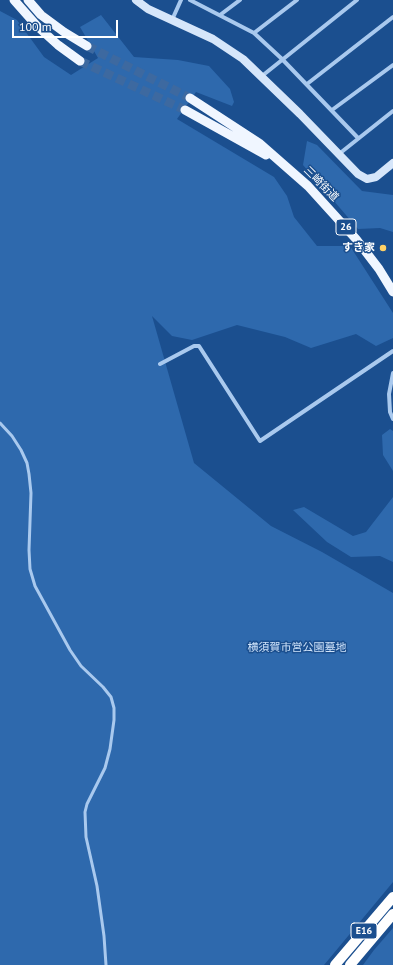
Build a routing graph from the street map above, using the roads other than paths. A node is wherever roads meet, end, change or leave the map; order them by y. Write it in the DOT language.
graph roads {
  1 [pos="14,0"];
  2 [pos="28,0"];
  3 [pos="136,0"];
  4 [pos="181,0"];
  5 [pos="190,0"];
  6 [pos="240,0"];
  7 [pos="297,0"];
  8 [pos="357,0"];
  9 [pos="220,15"];
  10 [pos="393,17"];
  11 [pos="172,20"];
  12 [pos="254,33"];
  13 [pos="87,46"];
  14 [pos="282,59"];
  15 [pos="80,61"];
  16 [pos="393,64"];
  17 [pos="262,76"];
  18 [pos="307,84"];
  19 [pos="190,98"];
  20 [pos="185,110"];
  21 [pos="332,110"];
  22 [pos="393,111"];
  23 [pos="358,138"];
  24 [pos="338,155"];
  25 [pos="393,163"];
  26 [pos="289,170"];
  27 [pos="393,292"];
  28 [pos="393,351"];
  29 [pos="160,364"];
  30 [pos="393,373"];
  31 [pos="393,419"];
  32 [pos="0,423"];
  33 [pos="393,897"];
  34 [pos="393,914"];
  35 [pos="106,965"];
  36 [pos="335,965"];
  37 [pos="350,965"];
  1 -- 15 [label="main road"];
  2 -- 13 [label="main road"];
  3 -- 11 [label="street"];
  4 -- 11 [label="street"];
  5 -- 9 [label="street"];
  6 -- 9 [label="street"];
  7 -- 12 [label="street"];
  8 -- 14 [label="street"];
  9 -- 12 [label="street"];
  10 -- 18 [label="street"];
  11 -- 17 [label="street"];
  12 -- 14 [label="street"];
  14 -- 17 [label="street"];
  14 -- 18 [label="street"];
  16 -- 21 [label="street"];
  17 -- 24 [label="street"];
  18 -- 21 [label="street"];
  19 -- 26 [label="main road, 三崎街道 / 26"];
  20 -- 26 [label="main road, 三崎街道 / 26"];
  21 -- 23 [label="street"];
  22 -- 23 [label="street"];
  23 -- 24 [label="street"];
  24 -- 25 [label="street"];
  26 -- 27 [label="main road, 三崎街道 / 26"];
  28 -- 29 [label="street"];
  30 -- 31 [label="street"];
  32 -- 35 [label="lane"];
  33 -- 36 [label="highway, E16"];
  34 -- 37 [label="highway, E16"];
}
